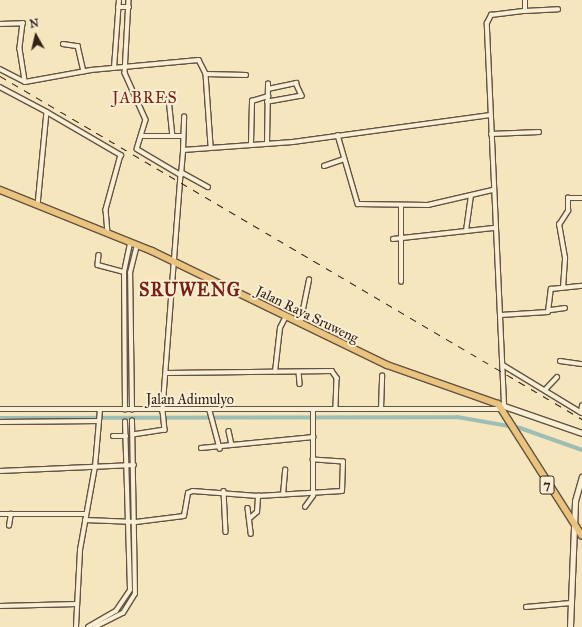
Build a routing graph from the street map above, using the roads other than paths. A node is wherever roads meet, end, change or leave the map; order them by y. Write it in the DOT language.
graph roads {
  1 [pos="119,0"];
  2 [pos="129,0"];
  3 [pos="525,0"];
  4 [pos="118,7"];
  5 [pos="129,7"];
  6 [pos="558,9"];
  7 [pos="525,11"];
  8 [pos="0,24"];
  9 [pos="63,44"];
  10 [pos="125,67"];
  11 [pos="114,68"];
  12 [pos="0,69"];
  13 [pos="84,71"];
  14 [pos="206,74"];
  15 [pos="246,75"];
  16 [pos="25,82"];
  17 [pos="268,84"];
  18 [pos="0,86"];
  19 [pos="268,89"];
  20 [pos="268,96"];
  21 [pos="168,99"];
  22 [pos="268,102"];
  23 [pos="47,112"];
  24 [pos="490,115"];
  25 [pos="184,117"];
  26 [pos="539,132"];
  27 [pos="491,134"];
  28 [pos="338,135"];
  29 [pos="143,136"];
  30 [pos="173,136"];
  31 [pos="183,136"];
  32 [pos="251,143"];
  33 [pos="267,143"];
  34 [pos="211,145"];
  35 [pos="183,150"];
  36 [pos="344,159"];
  37 [pos="324,166"];
  38 [pos="181,174"];
  39 [pos="208,187"];
  40 [pos="0,190"];
  41 [pos="493,190"];
  42 [pos="471,196"];
  43 [pos="582,198"];
  44 [pos="38,205"];
  45 [pos="401,207"];
  46 [pos="495,228"];
  47 [pos="466,231"];
  48 [pos="108,234"];
  49 [pos="401,238"];
  50 [pos="393,239"];
  51 [pos="130,243"];
  52 [pos="137,245"];
  53 [pos="99,255"];
  54 [pos="174,261"];
  55 [pos="124,272"];
  56 [pos="309,280"];
  57 [pos="401,282"];
  58 [pos="582,286"];
  59 [pos="563,288"];
  60 [pos="565,308"];
  61 [pos="551,310"];
  62 [pos="501,315"];
  63 [pos="285,318"];
  64 [pos="299,325"];
  65 [pos="126,332"];
  66 [pos="132,332"];
  67 [pos="560,361"];
  68 [pos="582,364"];
  69 [pos="503,365"];
  70 [pos="275,372"];
  71 [pos="299,372"];
  72 [pos="167,373"];
  73 [pos="382,376"];
  74 [pos="557,377"];
  75 [pos="300,384"];
  76 [pos="546,389"];
  77 [pos="502,406"];
  78 [pos="582,406"];
  79 [pos="0,409"];
  80 [pos="336,409"];
  81 [pos="381,409"];
  82 [pos="100,410"];
  83 [pos="126,411"];
  84 [pos="132,411"];
  85 [pos="313,411"];
  86 [pos="163,412"];
  87 [pos="582,412"];
  88 [pos="210,413"];
  89 [pos="99,419"];
  90 [pos="132,421"];
  91 [pos="0,422"];
  92 [pos="125,422"];
  93 [pos="229,430"];
  94 [pos="582,433"];
  95 [pos="133,435"];
  96 [pos="113,436"];
  97 [pos="126,436"];
  98 [pos="313,437"];
  99 [pos="232,445"];
  100 [pos="201,448"];
  101 [pos="220,449"];
  102 [pos="313,460"];
  103 [pos="134,465"];
  104 [pos="127,466"];
  105 [pos="95,467"];
  106 [pos="285,470"];
  107 [pos="0,471"];
  108 [pos="582,477"];
  109 [pos="224,491"];
  110 [pos="313,494"];
  111 [pos="283,495"];
  112 [pos="258,496"];
  113 [pos="305,507"];
  114 [pos="248,508"];
  115 [pos="0,514"];
  116 [pos="11,514"];
  117 [pos="86,514"];
  118 [pos="250,518"];
  119 [pos="85,520"];
  120 [pos="128,522"];
  121 [pos="136,522"];
  122 [pos="9,526"];
  123 [pos="575,528"];
  124 [pos="226,532"];
  125 [pos="251,534"];
  126 [pos="582,536"];
  127 [pos="136,557"];
  128 [pos="130,558"];
  129 [pos="128,596"];
  130 [pos="134,598"];
  131 [pos="571,603"];
  132 [pos="77,604"];
  133 [pos="0,606"];
  134 [pos="526,607"];
  135 [pos="116,611"];
  136 [pos="118,616"];
  137 [pos="92,623"];
  138 [pos="96,626"];
  139 [pos="76,627"];
  140 [pos="88,627"];
  141 [pos="570,627"];
  1 -- 4 [label="street"];
  2 -- 5 [label="street"];
  3 -- 7 [label="street"];
  4 -- 5 [label="street"];
  4 -- 11 [label="street"];
  5 -- 10 [label="street"];
  6 -- 7 [label="street"];
  7 -- 24 [label="street"];
  8 -- 16 [label="street"];
  9 -- 13 [label="street"];
  10 -- 11 [label="street"];
  10 -- 14 [label="street"];
  10 -- 29 [label="street"];
  11 -- 13 [label="street"];
  12 -- 16 [label="street"];
  13 -- 16 [label="street"];
  14 -- 15 [label="street"];
  14 -- 34 [label="street"];
  17 -- 19 [label="street"];
  18 -- 23 [label="street"];
  19 -- 20 [label="street"];
  19 -- 22 [label="street"];
  20 -- 22 [label="street"];
  20 -- 32 [label="street"];
  21 -- 30 [label="street"];
  22 -- 33 [label="street"];
  23 -- 44 [label="street"];
  23 -- 48 [label="street"];
  24 -- 27 [label="street"];
  24 -- 28 [label="street"];
  25 -- 31 [label="street"];
  26 -- 27 [label="street"];
  27 -- 41 [label="street"];
  28 -- 33 [label="street"];
  28 -- 36 [label="street"];
  29 -- 30 [label="street"];
  29 -- 38 [label="street"];
  30 -- 31 [label="street"];
  31 -- 35 [label="street"];
  32 -- 33 [label="street"];
  32 -- 34 [label="street"];
  34 -- 35 [label="street"];
  35 -- 38 [label="street"];
  36 -- 37 [label="street"];
  36 -- 45 [label="street"];
  38 -- 39 [label="street"];
  38 -- 54 [label="street"];
  40 -- 44 [label="highway, Jalan Raya Sruweng"];
  41 -- 42 [label="street"];
  41 -- 46 [label="street"];
  42 -- 45 [label="street"];
  42 -- 47 [label="street"];
  43 -- 59 [label="street"];
  44 -- 48 [label="highway, Jalan Raya Sruweng"];
  45 -- 49 [label="street"];
  46 -- 47 [label="street"];
  46 -- 62 [label="street"];
  47 -- 49 [label="street"];
  48 -- 51 [label="highway, Jalan Raya Sruweng"];
  49 -- 50 [label="street"];
  49 -- 57 [label="street"];
  51 -- 52 [label="highway, Jalan Raya Sruweng"];
  51 -- 55 [label="street"];
  52 -- 54 [label="highway, Jalan Raya Sruweng"];
  52 -- 66 [label="street"];
  53 -- 55 [label="street"];
  54 -- 63 [label="highway, Jalan Raya Sruweng"];
  54 -- 72 [label="street"];
  55 -- 65 [label="street"];
  56 -- 64 [label="street"];
  58 -- 59 [label="street"];
  59 -- 61 [label="street"];
  60 -- 61 [label="street"];
  61 -- 62 [label="street"];
  62 -- 69 [label="street"];
  63 -- 64 [label="highway, Jalan Raya Sruweng"];
  63 -- 70 [label="street"];
  64 -- 77 [label="highway, Jalan Raya Sruweng"];
  65 -- 66 [label="street"];
  65 -- 83 [label="street"];
  66 -- 84 [label="street"];
  67 -- 68 [label="street"];
  69 -- 76 [label="street"];
  69 -- 77 [label="street"];
  70 -- 71 [label="street"];
  70 -- 72 [label="street"];
  71 -- 75 [label="street"];
  71 -- 80 [label="street"];
  72 -- 86 [label="street"];
  73 -- 81 [label="street"];
  74 -- 76 [label="street"];
  76 -- 87 [label="street"];
  77 -- 81 [label="street, Jalan Adimulyo"];
  77 -- 94 [label="main road"];
  77 -- 123 [label="highway, 7"];
  78 -- 87 [label="street"];
  79 -- 82 [label="street, Jalan Adimulyo"];
  80 -- 81 [label="street, Jalan Adimulyo"];
  80 -- 85 [label="street, Jalan Adimulyo"];
  82 -- 83 [label="street, Jalan Adimulyo"];
  82 -- 89 [label="street"];
  83 -- 84 [label="street, Jalan Adimulyo"];
  84 -- 86 [label="street, Jalan Adimulyo"];
  85 -- 88 [label="street, Jalan Adimulyo"];
  85 -- 98 [label="street"];
  86 -- 88 [label="street, Jalan Adimulyo"];
  86 -- 95 [label="street"];
  88 -- 101 [label="street"];
  89 -- 91 [label="street"];
  89 -- 105 [label="street"];
  90 -- 95 [label="street"];
  92 -- 97 [label="street"];
  93 -- 99 [label="street"];
  95 -- 103 [label="street"];
  96 -- 97 [label="street"];
  97 -- 104 [label="street"];
  98 -- 99 [label="street"];
  98 -- 102 [label="street"];
  99 -- 101 [label="street"];
  100 -- 101 [label="street"];
  102 -- 110 [label="street"];
  102 -- 110 [label="street"];
  103 -- 104 [label="street"];
  103 -- 121 [label="street"];
  104 -- 105 [label="street"];
  104 -- 120 [label="street"];
  105 -- 107 [label="street"];
  105 -- 117 [label="street"];
  106 -- 111 [label="street"];
  108 -- 123 [label="street"];
  109 -- 112 [label="street"];
  109 -- 121 [label="street"];
  109 -- 124 [label="street"];
  110 -- 111 [label="street"];
  110 -- 113 [label="street"];
  111 -- 112 [label="street"];
  112 -- 118 [label="street"];
  114 -- 118 [label="street"];
  115 -- 116 [label="street"];
  116 -- 117 [label="street"];
  116 -- 122 [label="street"];
  117 -- 119 [label="street"];
  118 -- 125 [label="street"];
  119 -- 120 [label="street"];
  119 -- 132 [label="street"];
  120 -- 121 [label="street"];
  120 -- 128 [label="street"];
  121 -- 127 [label="street"];
  123 -- 126 [label="highway, 7"];
  123 -- 131 [label="street"];
  127 -- 128 [label="street"];
  127 -- 130 [label="street"];
  128 -- 129 [label="street"];
  129 -- 130 [label="street"];
  129 -- 135 [label="street"];
  130 -- 136 [label="street"];
  131 -- 134 [label="street"];
  131 -- 141 [label="street"];
  132 -- 133 [label="street"];
  132 -- 139 [label="street"];
  135 -- 136 [label="street"];
  135 -- 137 [label="street"];
  136 -- 138 [label="street"];
  137 -- 138 [label="street"];
  137 -- 140 [label="street"];
}
